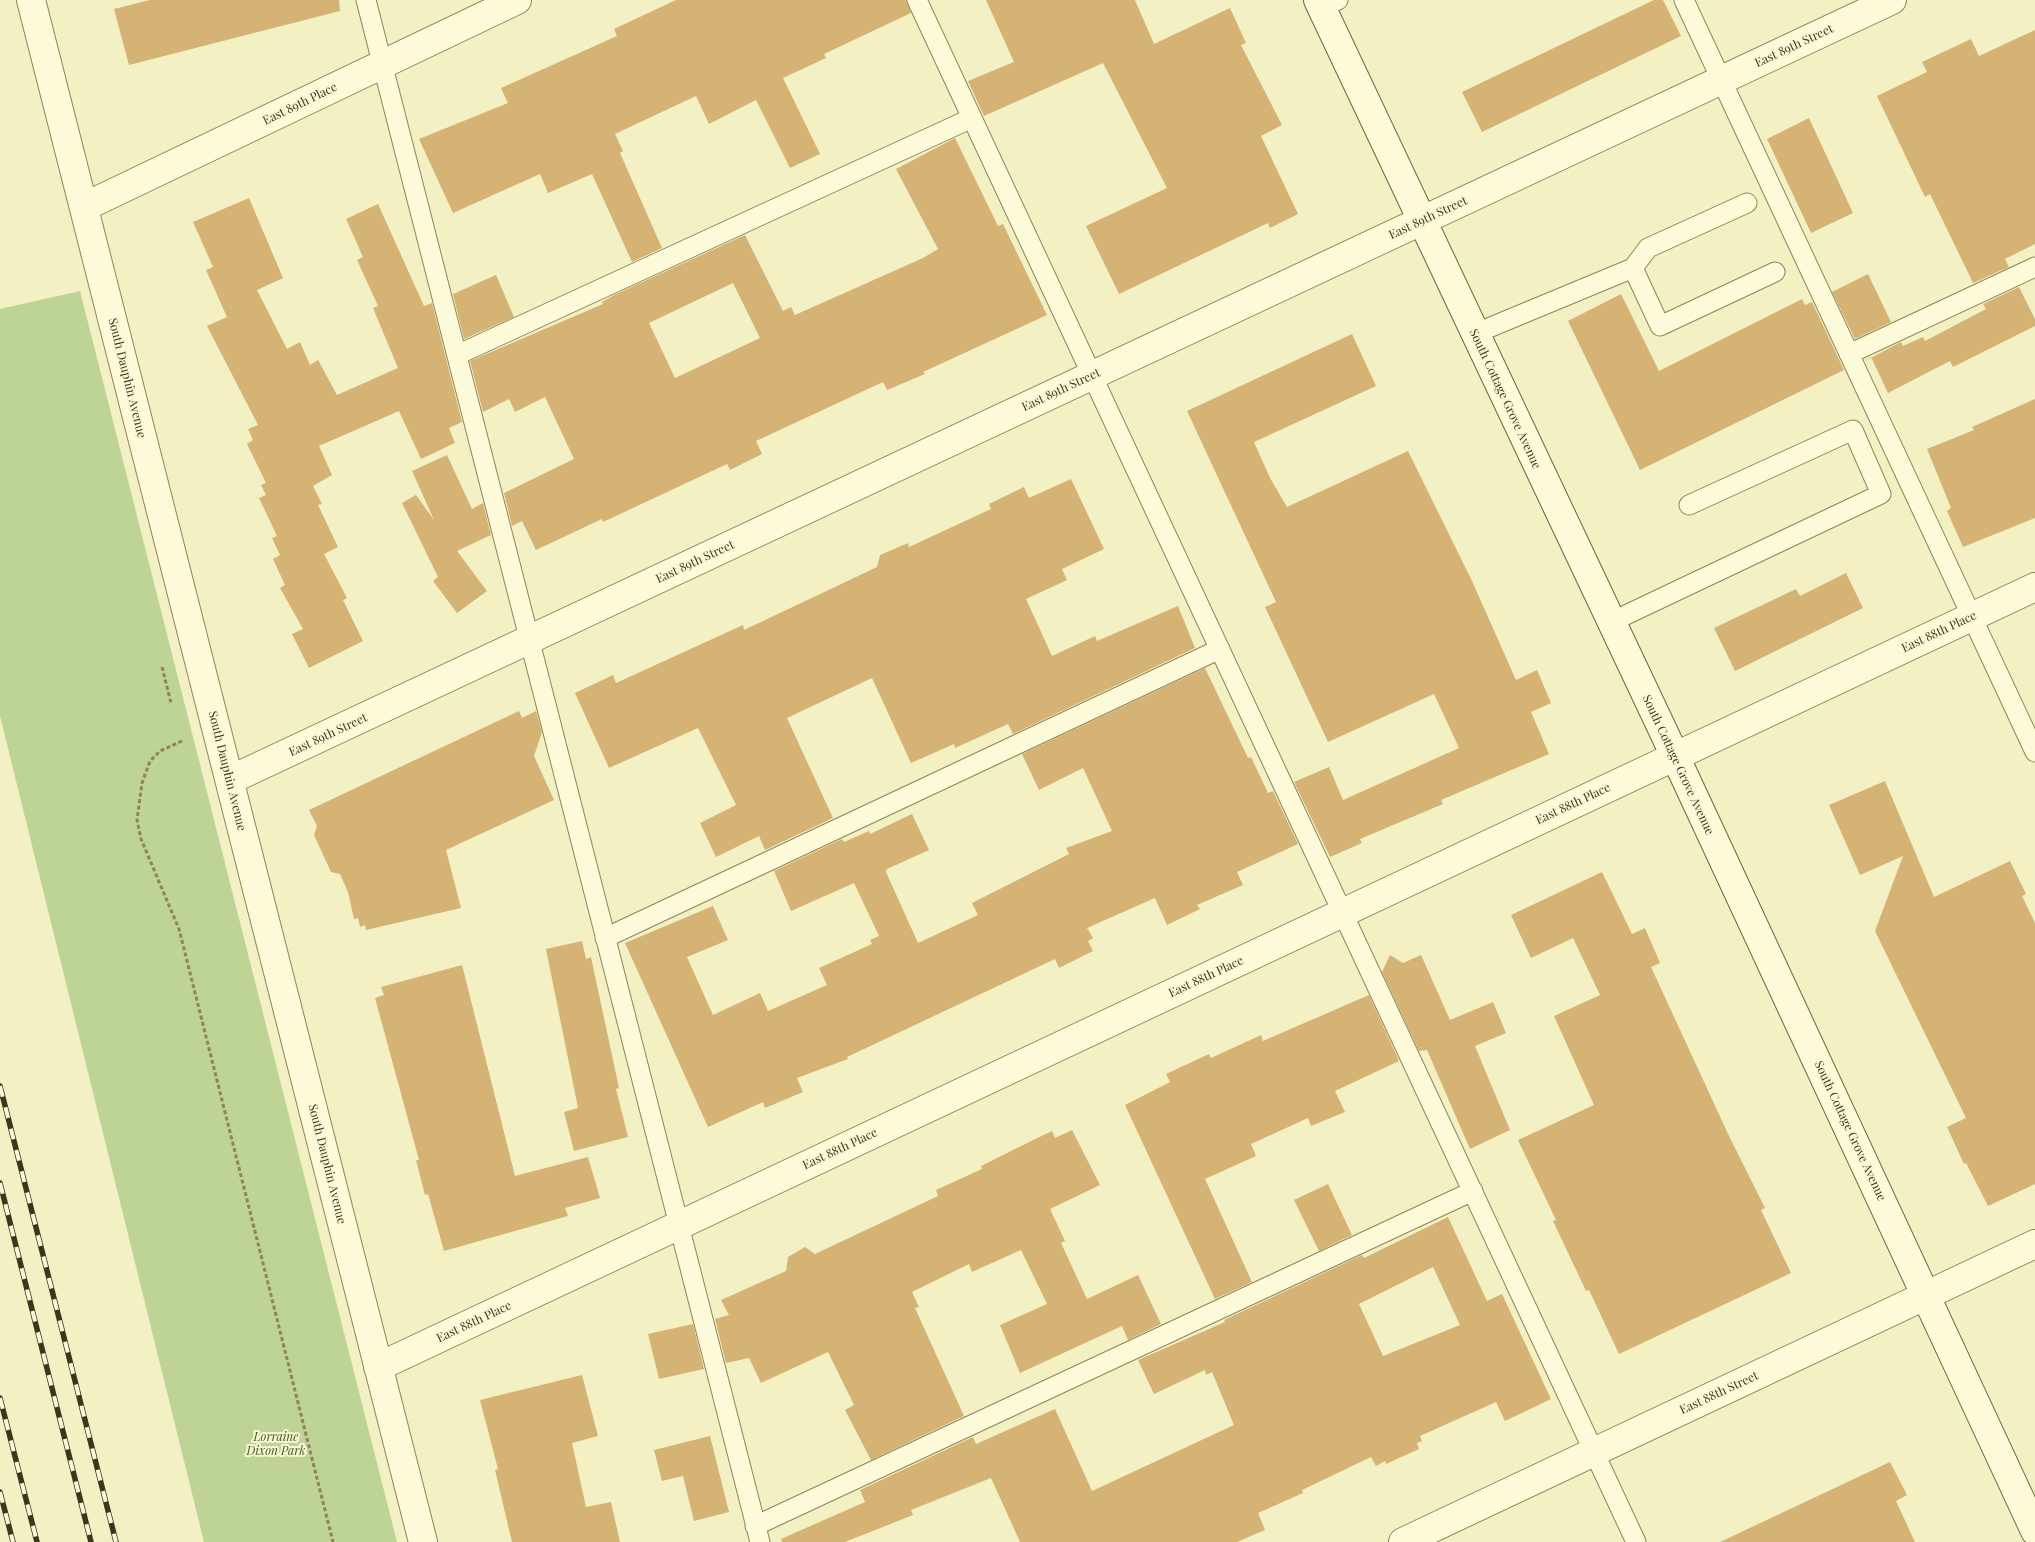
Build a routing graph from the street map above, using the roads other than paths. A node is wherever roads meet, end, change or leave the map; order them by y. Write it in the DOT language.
graph roads {
  1 [pos="31,0"];
  2 [pos="366,0"];
  3 [pos="516,0"];
  4 [pos="917,0"];
  5 [pos="1684,0"];
  6 [pos="1892,0"];
  7 [pos="1326,2"];
  8 [pos="382,65"];
  9 [pos="1721,80"];
  10 [pos="972,118"];
  11 [pos="1746,202"];
  12 [pos="84,207"];
  13 [pos="1421,222"];
  14 [pos="2035,267"];
  15 [pos="1633,268"];
  16 [pos="1775,272"];
  17 [pos="1474,334"];
  18 [pos="1849,354"];
  19 [pos="456,355"];
  20 [pos="1092,376"];
  21 [pos="1689,505"];
  22 [pos="2035,587"];
  23 [pos="1972,617"];
  24 [pos="1611,622"];
  25 [pos="529,640"];
  26 [pos="1220,649"];
  27 [pos="2035,752"];
  28 [pos="1675,756"];
  29 [pos="230,780"];
  30 [pos="1343,912"];
  31 [pos="606,938"];
  32 [pos="1473,1191"];
  33 [pos="678,1225"];
  34 [pos="2035,1244"];
  35 [pos="1927,1296"];
  36 [pos="378,1367"];
  37 [pos="1594,1452"];
  38 [pos="2035,1531"];
  39 [pos="757,1534"];
  40 [pos="423,1542"];
  41 [pos="1403,1542"];
  42 [pos="1636,1542"];
  1 -- 12 [label="street, South Dauphin Avenue"];
  2 -- 8 [label="lane"];
  3 -- 8 [label="street, East 89th Place"];
  4 -- 10 [label="lane"];
  5 -- 9 [label="lane"];
  6 -- 9 [label="street, East 89th Street"];
  7 -- 13 [label="street, South Cottage Grove Avenue"];
  8 -- 12 [label="street, East 89th Place"];
  8 -- 19 [label="lane"];
  9 -- 13 [label="street, East 89th Street"];
  9 -- 18 [label="lane"];
  10 -- 19 [label="lane"];
  10 -- 20 [label="lane"];
  11 -- 15 [label="lane"];
  12 -- 29 [label="street, South Dauphin Avenue"];
  13 -- 17 [label="street, South Cottage Grove Avenue"];
  13 -- 20 [label="street, East 89th Street"];
  14 -- 18 [label="lane"];
  15 -- 16 [label="lane"];
  15 -- 17 [label="lane"];
  17 -- 24 [label="street, South Cottage Grove Avenue"];
  18 -- 23 [label="lane"];
  19 -- 25 [label="lane"];
  20 -- 25 [label="street, East 89th Street"];
  20 -- 26 [label="lane"];
  21 -- 24 [label="lane"];
  22 -- 23 [label="street, East 88th Place"];
  23 -- 27 [label="lane"];
  23 -- 28 [label="street, East 88th Place"];
  24 -- 28 [label="street, South Cottage Grove Avenue"];
  25 -- 29 [label="street, East 89th Street"];
  25 -- 31 [label="lane"];
  26 -- 30 [label="lane"];
  26 -- 31 [label="lane"];
  28 -- 30 [label="street, East 88th Place"];
  28 -- 35 [label="street, South Cottage Grove Avenue"];
  29 -- 36 [label="street, South Dauphin Avenue"];
  30 -- 32 [label="lane"];
  30 -- 33 [label="street, East 88th Place"];
  31 -- 33 [label="lane"];
  32 -- 37 [label="lane"];
  32 -- 39 [label="lane"];
  33 -- 36 [label="street, East 88th Place"];
  33 -- 39 [label="lane"];
  34 -- 35 [label="street, East 88th Street"];
  35 -- 37 [label="street, East 88th Street"];
  35 -- 38 [label="street, South Cottage Grove Avenue"];
  36 -- 40 [label="street, South Dauphin Avenue"];
  37 -- 41 [label="street, East 88th Street"];
  37 -- 42 [label="lane"];
}
